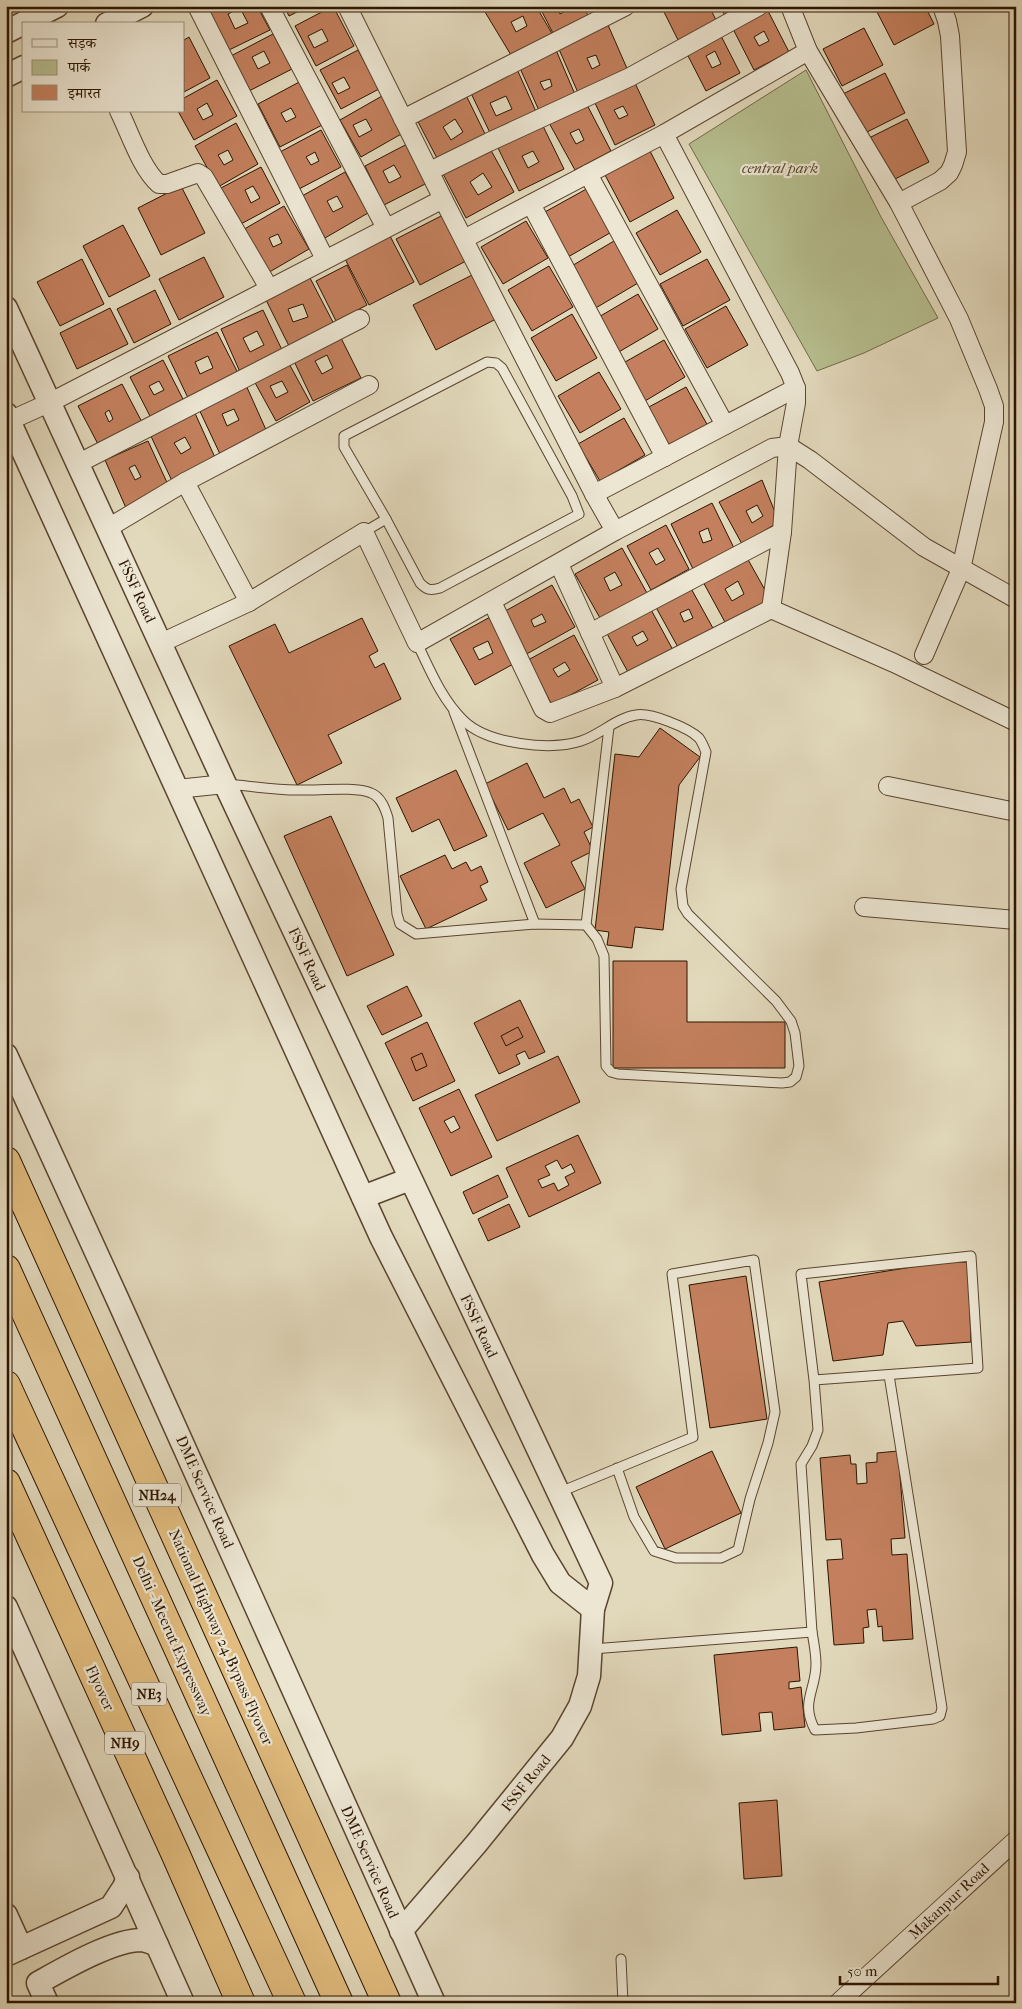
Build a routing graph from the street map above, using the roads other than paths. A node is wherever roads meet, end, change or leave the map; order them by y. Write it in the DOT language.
graph roads {
  1 [pos="57,6"];
  2 [pos="142,6"];
  3 [pos="197,6"];
  4 [pos="269,6"];
  5 [pos="346,6"];
  6 [pos="626,6"];
  7 [pos="759,6"];
  8 [pos="942,6"];
  9 [pos="797,8"];
  10 [pos="26,22"];
  11 [pos="111,22"];
  12 [pos="22,24"];
  13 [pos="6,32"];
  14 [pos="808,51"];
  15 [pos="22,68"];
  16 [pos="6,76"];
  17 [pos="119,112"];
  18 [pos="403,118"];
  19 [pos="664,134"];
  20 [pos="430,171"];
  21 [pos="588,174"];
  22 [pos="443,198"];
  23 [pos="899,203"];
  24 [pos="531,204"];
  25 [pos="386,228"];
  26 [pos="464,239"];
  27 [pos="325,260"];
  28 [pos="269,288"];
  29 [pos="6,308"];
  30 [pos="360,320"];
  31 [pos="369,385"];
  32 [pos="796,388"];
  33 [pos="51,402"];
  34 [pos="8,417"];
  35 [pos="725,425"];
  36 [pos="788,446"];
  37 [pos="665,457"];
  38 [pos="79,463"];
  39 [pos="185,482"];
  40 [pos="594,494"];
  41 [pos="386,520"];
  42 [pos="108,528"];
  43 [pos="615,531"];
  44 [pos="364,532"];
  45 [pos="782,532"];
  46 [pos="559,564"];
  47 [pos="960,569"];
  48 [pos="1016,598"];
  49 [pos="249,602"];
  50 [pos="492,602"];
  51 [pos="771,609"];
  52 [pos="590,633"];
  53 [pos="160,643"];
  54 [pos="417,643"];
  55 [pos="924,655"];
  56 [pos="615,688"];
  57 [pos="452,707"];
  58 [pos="1016,722"];
  59 [pos="608,727"];
  60 [pos="226,784"];
  61 [pos="888,786"];
  62 [pos="177,789"];
  63 [pos="1016,812"];
  64 [pos="864,907"];
  65 [pos="1016,920"];
  66 [pos="536,924"];
  67 [pos="586,925"];
  68 [pos="6,1055"];
  69 [pos="6,1161"];
  70 [pos="410,1179"];
  71 [pos="363,1197"];
  72 [pos="6,1269"];
  73 [pos="889,1374"];
  74 [pos="814,1380"];
  75 [pos="6,1385"];
  76 [pos="618,1468"];
  77 [pos="6,1484"];
  78 [pos="557,1493"];
  79 [pos="6,1607"];
  80 [pos="593,1609"];
  81 [pos="812,1632"];
  82 [pos="592,1649"];
  83 [pos="1016,1840"];
  84 [pos="128,1877"];
  85 [pos="6,1914"];
  86 [pos="401,1931"];
  87 [pos="157,1945"];
  88 [pos="14,1952"];
  89 [pos="621,1959"];
  90 [pos="47,2003"];
  91 [pos="183,2003"];
  92 [pos="241,2003"];
  93 [pos="292,2003"];
  94 [pos="339,2003"];
  95 [pos="387,2003"];
  96 [pos="434,2003"];
  97 [pos="623,2003"];
  98 [pos="838,2003"];
  1 -- 10 [label="street"];
  2 -- 11 [label="street"];
  3 -- 27 [label="street"];
  4 -- 25 [label="street"];
  5 -- 18 [label="street"];
  6 -- 18 [label="street"];
  7 -- 20 [label="street"];
  8 -- 23 [label="street"];
  9 -- 14 [label="street"];
  12 -- 13 [label="street"];
  14 -- 19 [label="street"];
  14 -- 23 [label="street"];
  15 -- 16 [label="street"];
  17 -- 28 [label="street"];
  18 -- 20 [label="street"];
  19 -- 21 [label="street"];
  19 -- 32 [label="street"];
  20 -- 22 [label="street"];
  21 -- 24 [label="street"];
  21 -- 35 [label="street"];
  22 -- 25 [label="street"];
  22 -- 26 [label="street"];
  23 -- 47 [label="street"];
  24 -- 26 [label="street"];
  24 -- 37 [label="street"];
  25 -- 27 [label="street"];
  26 -- 40 [label="street"];
  27 -- 28 [label="street"];
  28 -- 33 [label="street"];
  29 -- 33 [label="street, FSSF Road"];
  30 -- 38 [label="street"];
  31 -- 39 [label="street"];
  32 -- 35 [label="street"];
  32 -- 36 [label="street"];
  33 -- 34 [label="street"];
  33 -- 38 [label="street, FSSF Road"];
  34 -- 62 [label="street"];
  35 -- 37 [label="street"];
  36 -- 43 [label="street"];
  36 -- 45 [label="street"];
  36 -- 47 [label="street"];
  37 -- 40 [label="street"];
  38 -- 42 [label="street, FSSF Road"];
  39 -- 42 [label="street"];
  39 -- 49 [label="street"];
  40 -- 43 [label="street"];
  41 -- 41 [label="lane"];
  41 -- 44 [label="lane"];
  42 -- 53 [label="street, FSSF Road"];
  43 -- 46 [label="street"];
  44 -- 49 [label="street"];
  44 -- 54 [label="street"];
  45 -- 51 [label="street"];
  45 -- 52 [label="street"];
  46 -- 50 [label="street"];
  46 -- 52 [label="street"];
  47 -- 48 [label="street"];
  47 -- 55 [label="street"];
  49 -- 53 [label="street"];
  50 -- 54 [label="street"];
  50 -- 56 [label="street"];
  51 -- 56 [label="street"];
  51 -- 58 [label="street"];
  52 -- 56 [label="street"];
  53 -- 60 [label="street, FSSF Road"];
  54 -- 57 [label="lane"];
  57 -- 59 [label="lane"];
  57 -- 66 [label="lane"];
  59 -- 67 [label="lane"];
  59 -- 67 [label="lane"];
  60 -- 62 [label="street"];
  60 -- 66 [label="lane"];
  60 -- 70 [label="street, FSSF Road"];
  61 -- 63 [label="street"];
  62 -- 71 [label="street"];
  64 -- 65 [label="street"];
  66 -- 67 [label="lane"];
  68 -- 86 [label="street, DME Service Road"];
  69 -- 95 [label="highway, National Highway 24 Bypass Flyover / NH24"];
  70 -- 71 [label="street"];
  70 -- 78 [label="street, FSSF Road"];
  71 -- 80 [label="street"];
  72 -- 94 [label="highway, Delhi - Meerut Expressway"];
  73 -- 74 [label="lane"];
  73 -- 74 [label="lane"];
  73 -- 81 [label="lane"];
  74 -- 81 [label="lane"];
  75 -- 93 [label="highway, NE3"];
  76 -- 76 [label="lane"];
  76 -- 78 [label="lane"];
  77 -- 92 [label="highway, Flyover / NH9"];
  78 -- 80 [label="street, FSSF Road"];
  79 -- 84 [label="street"];
  80 -- 82 [label="street, FSSF Road"];
  81 -- 82 [label="lane"];
  82 -- 86 [label="street, FSSF Road"];
  83 -- 98 [label="street, Makanpur Road"];
  84 -- 87 [label="street"];
  84 -- 88 [label="street"];
  85 -- 88 [label="street"];
  86 -- 96 [label="street, DME Service Road"];
  87 -- 90 [label="street"];
  87 -- 91 [label="street"];
  89 -- 97 [label="lane"];
}
